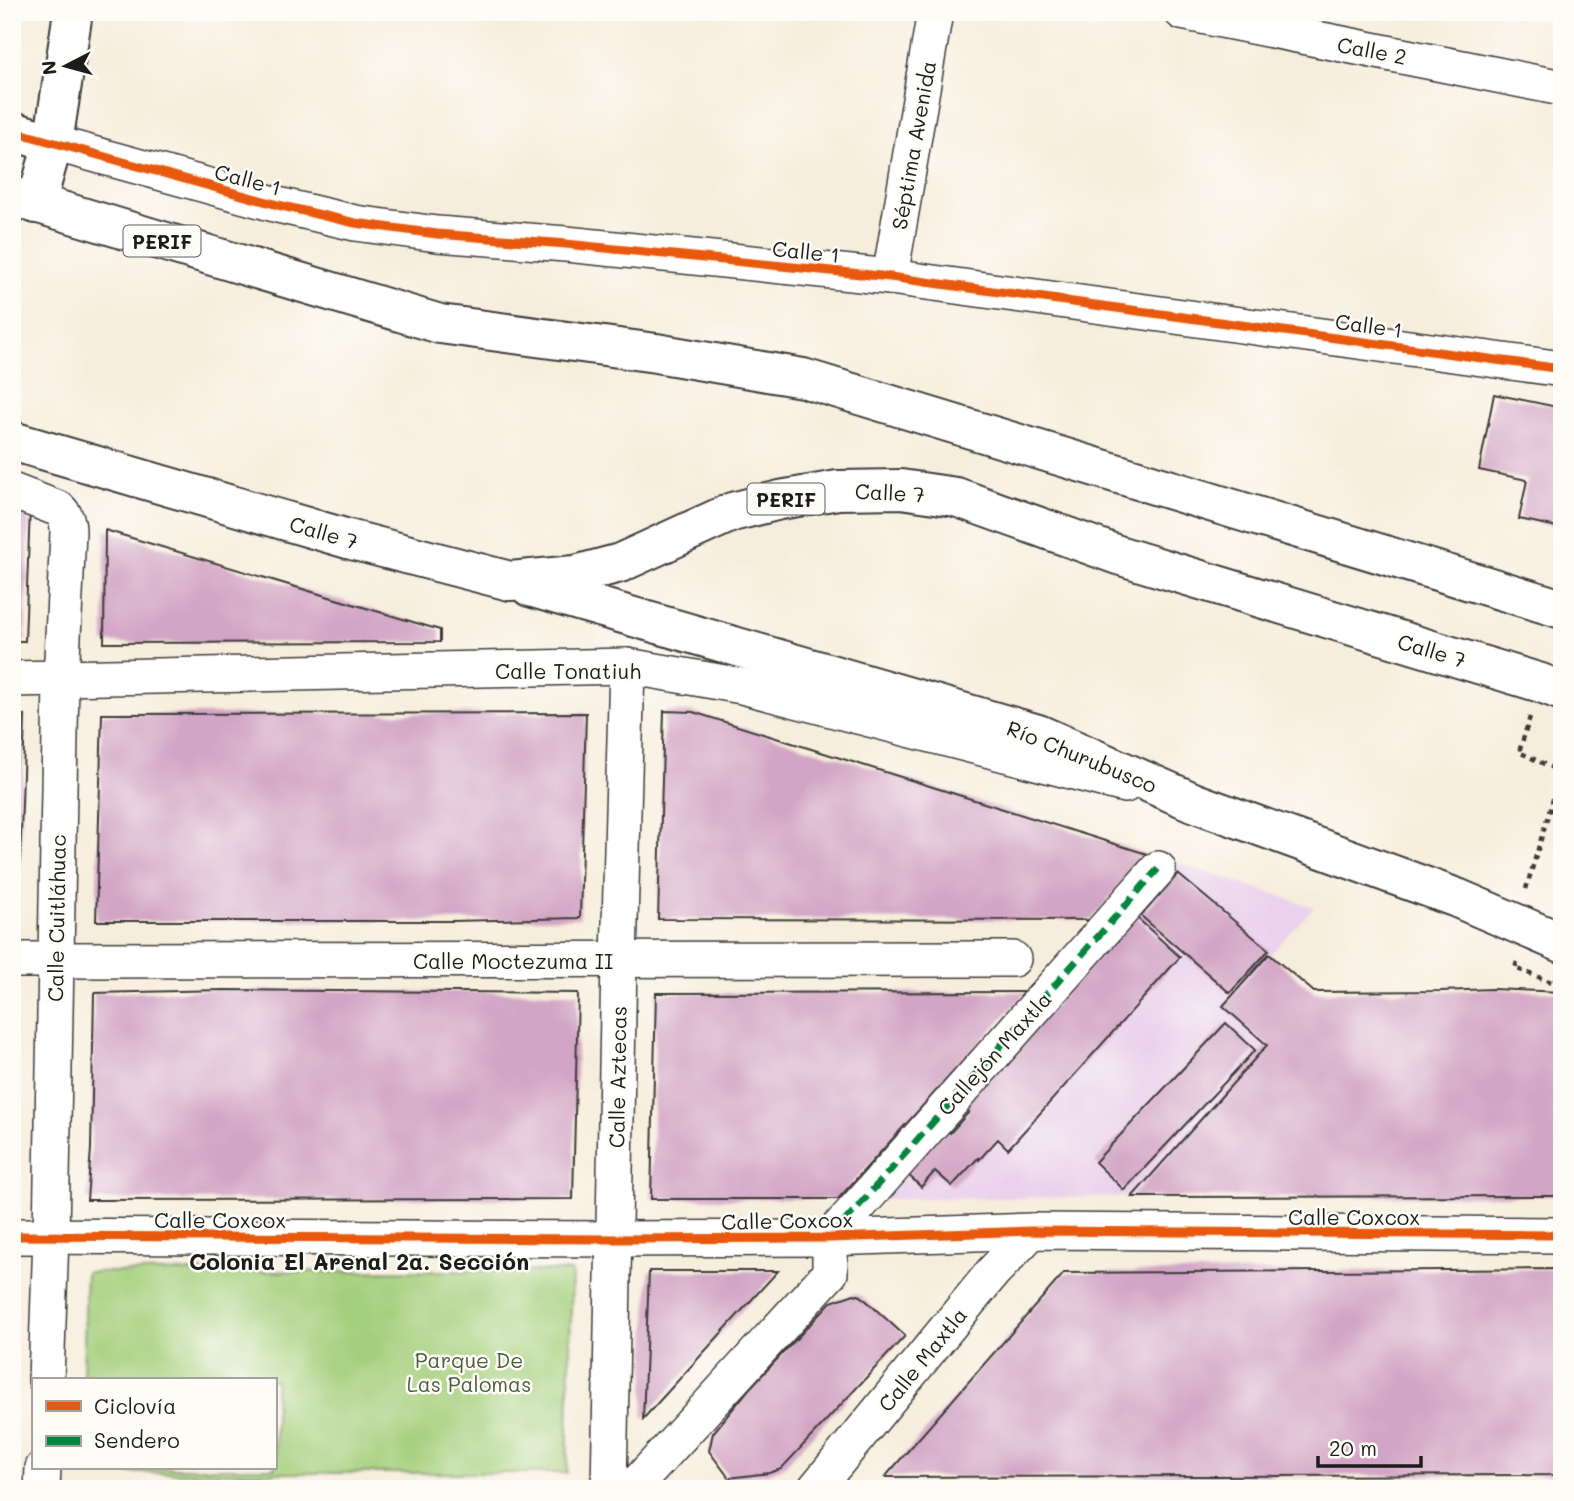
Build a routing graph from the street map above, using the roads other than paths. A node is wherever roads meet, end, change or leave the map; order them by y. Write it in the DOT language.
graph roads {
  1 [pos="73,12"];
  2 [pos="935,12"];
  3 [pos="1182,12"];
  4 [pos="1562,88"];
  5 [pos="12,131"];
  6 [pos="53,143"];
  7 [pos="24,200"];
  8 [pos="890,277"];
  9 [pos="1562,369"];
  10 [pos="12,441"];
  11 [pos="12,491"];
  12 [pos="510,581"];
  13 [pos="1562,609"];
  14 [pos="627,666"];
  15 [pos="12,679"];
  16 [pos="61,679"];
  17 [pos="1562,691"];
  18 [pos="1193,802"];
  19 [pos="1158,869"];
  20 [pos="1562,943"];
  21 [pos="1013,959"];
  22 [pos="12,960"];
  23 [pos="55,960"];
  24 [pos="619,960"];
  25 [pos="1032,1231"];
  26 [pos="1562,1235"];
  27 [pos="12,1236"];
  28 [pos="51,1236"];
  29 [pos="830,1238"];
  30 [pos="614,1239"];
  31 [pos="46,1378"];
  32 [pos="43,1470"];
  33 [pos="42,1489"];
  34 [pos="609,1489"];
  35 [pos="632,1489"];
  36 [pos="815,1489"];
  1 -- 6 [label="main road"];
  2 -- 8 [label="street, Séptima Avenida"];
  3 -- 4 [label="street, Calle 2"];
  5 -- 6 [label="main road"];
  6 -- 7 [label="main road"];
  6 -- 8 [label="street, Calle 1"];
  7 -- 13 [label="main road, PERIF"];
  8 -- 9 [label="street, Calle 1"];
  10 -- 12 [label="main road, Calle 7 / PERIF"];
  11 -- 16 [label="street, Calle Cuitláhuac"];
  12 -- 17 [label="main road, Calle 7 / PERIF"];
  12 -- 18 [label="main road, Río Churubusco"];
  14 -- 16 [label="street, Calle Tonatiuh"];
  14 -- 18 [label="street, Calle Tonatiuh"];
  14 -- 24 [label="street, Calle Aztecas"];
  15 -- 16 [label="street, Calle Tonatiuh"];
  16 -- 23 [label="street, Calle Cuitláhuac"];
  18 -- 20 [label="main road, Río Churubusco"];
  19 -- 29 [label="street, Callejón Maxtla"];
  21 -- 24 [label="street, Calle Moctezuma II"];
  22 -- 23 [label="street, Calle Moctezuma II"];
  23 -- 24 [label="street, Calle Moctezuma II"];
  23 -- 28 [label="street, Calle Cuitláhuac"];
  24 -- 30 [label="street, Calle Aztecas"];
  25 -- 26 [label="street, Calle Coxcox"];
  25 -- 29 [label="street, Calle Coxcox"];
  25 -- 36 [label="street, Calle Maxtla"];
  27 -- 28 [label="street, Calle Coxcox"];
  28 -- 30 [label="street, Calle Coxcox"];
  28 -- 31 [label="street, Calle Cuitláhuac"];
  29 -- 30 [label="street, Calle Coxcox"];
  29 -- 35 [label="street"];
  30 -- 34 [label="street, Calle Aztecas"];
  32 -- 33 [label="street"];
}
